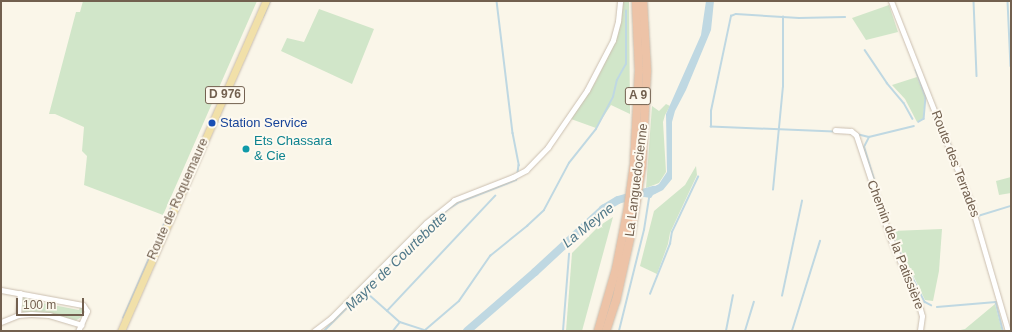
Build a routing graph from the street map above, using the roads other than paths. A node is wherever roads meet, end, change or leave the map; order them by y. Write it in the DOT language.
graph roads {
  1 [pos="266,1"];
  2 [pos="620,1"];
  3 [pos="636,1"];
  4 [pos="643,1"];
  5 [pos="891,1"];
  6 [pos="835,130"];
  7 [pos="1,290"];
  8 [pos="20,293"];
  9 [pos="18,315"];
  10 [pos="1,322"];
  11 [pos="81,325"];
  12 [pos="78,331"];
  13 [pos="121,331"];
  14 [pos="314,331"];
  15 [pos="598,331"];
  16 [pos="606,331"];
  17 [pos="920,331"];
  18 [pos="1008,331"];
  1 -- 13 [label="main road, Route de Roquemaure / D 976"];
  2 -- 14 [label="street"];
  3 -- 15 [label="highway, La Languedocienne / A 9"];
  4 -- 16 [label="highway, La Languedocienne / A 9"];
  5 -- 18 [label="street, Route des Terrades"];
  6 -- 17 [label="street, Chemin de la Patissière"];
  7 -- 8 [label="street"];
  8 -- 9 [label="street"];
  8 -- 11 [label="street"];
  9 -- 10 [label="street"];
  9 -- 11 [label="street"];
  11 -- 12 [label="street"];
}
